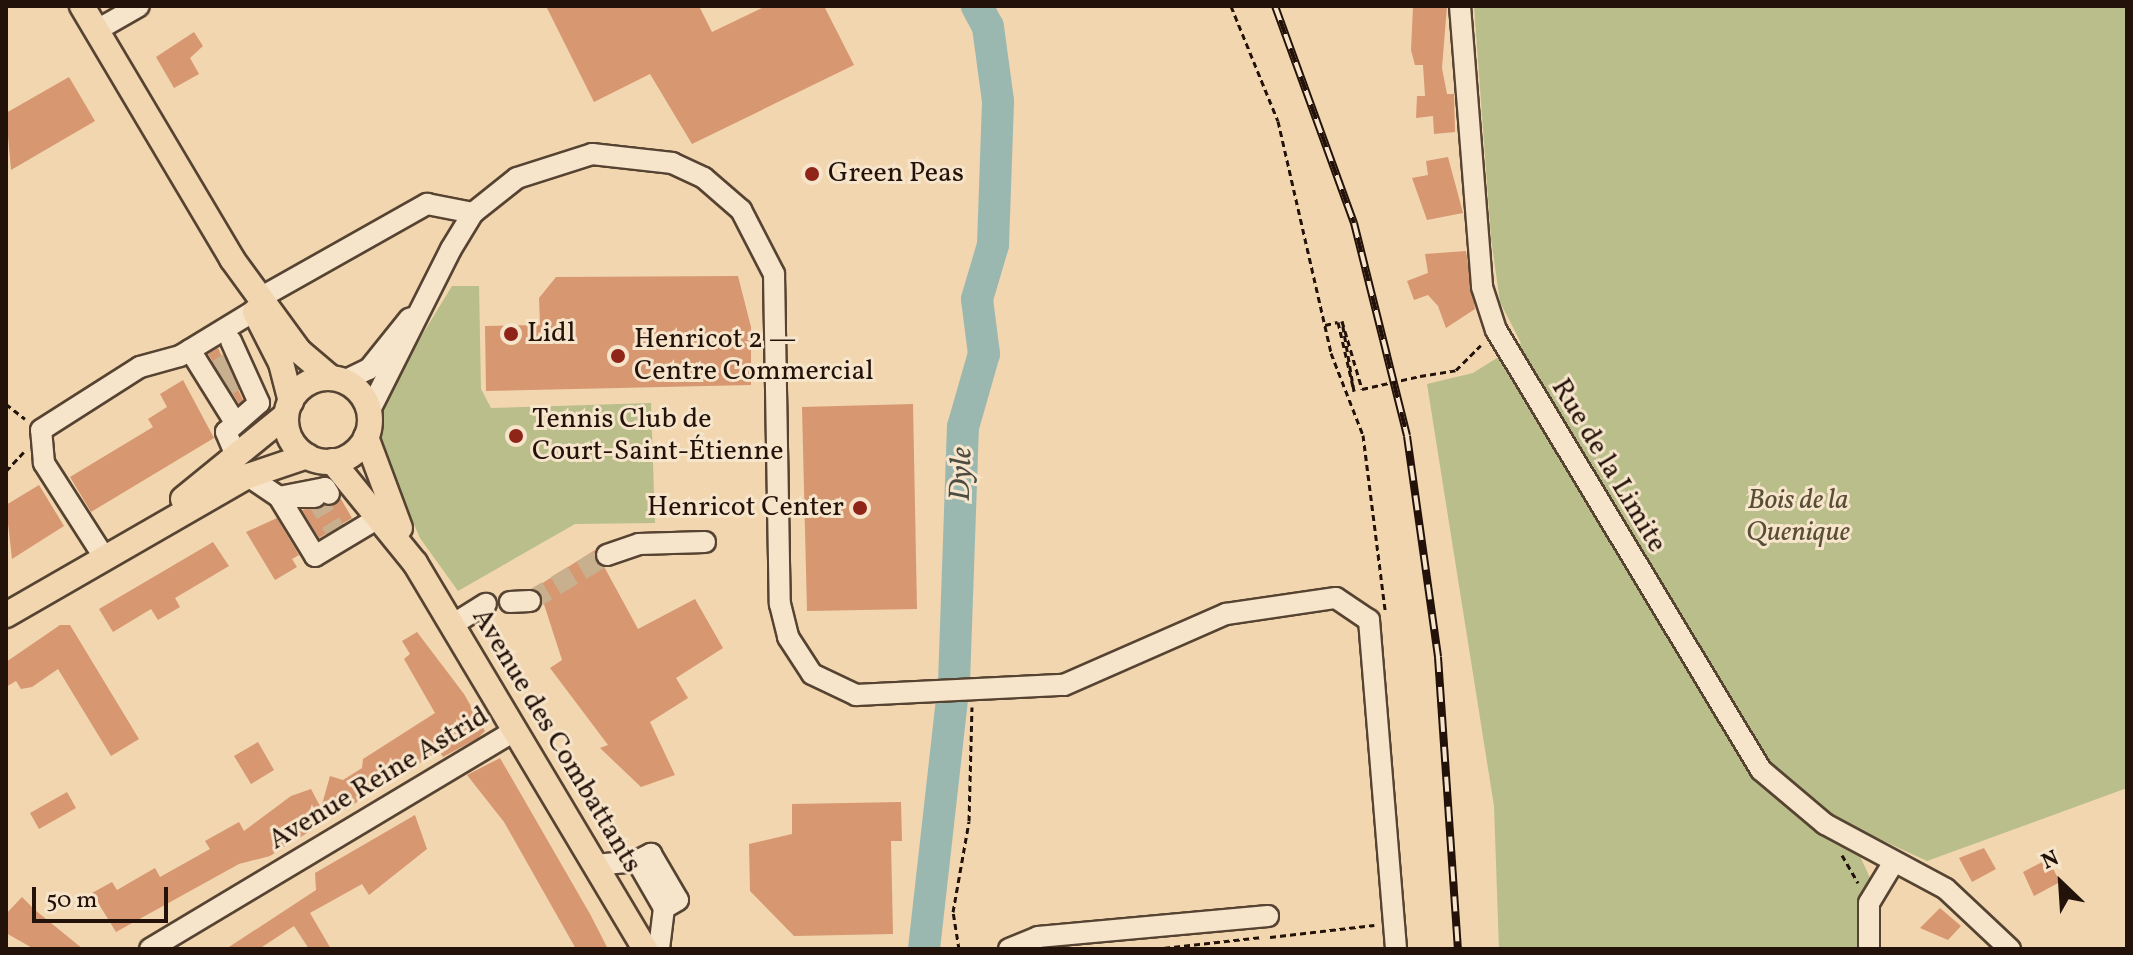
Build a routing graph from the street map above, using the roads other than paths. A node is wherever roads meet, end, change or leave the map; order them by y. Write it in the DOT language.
graph roads {
  1 [pos="82,6"];
  2 [pos="139,6"];
  3 [pos="1460,6"];
  4 [pos="97,30"];
  5 [pos="473,213"];
  6 [pos="435,287"];
  7 [pos="257,304"];
  8 [pos="226,374"];
  9 [pos="337,380"];
  10 [pos="288,409"];
  11 [pos="370,410"];
  12 [pos="366,437"];
  13 [pos="307,456"];
  14 [pos="332,461"];
  15 [pos="243,467"];
  16 [pos="380,517"];
  17 [pos="705,542"];
  18 [pos="607,555"];
  19 [pos="104,557"];
  20 [pos="415,563"];
  21 [pos="486,604"];
  22 [pos="6,615"];
  23 [pos="452,625"];
  24 [pos="513,732"];
  25 [pos="595,865"];
  26 [pos="1892,865"];
  27 [pos="1268,916"];
  28 [pos="150,949"];
  29 [pos="645,949"];
  30 [pos="659,949"];
  31 [pos="1009,949"];
  32 [pos="1396,949"];
  33 [pos="1869,949"];
  34 [pos="2010,949"];
  1 -- 4 [label="main road"];
  2 -- 4 [label="street"];
  3 -- 26 [label="street, Rue de la Limite"];
  4 -- 7 [label="main road"];
  5 -- 6 [label="street"];
  5 -- 7 [label="street"];
  5 -- 32 [label="street"];
  6 -- 9 [label="street"];
  6 -- 11 [label="street"];
  7 -- 8 [label="street"];
  7 -- 9 [label="main road"];
  7 -- 10 [label="main road"];
  8 -- 15 [label="street"];
  8 -- 19 [label="street"];
  9 -- 10 [label="main road"];
  9 -- 11 [label="main road"];
  10 -- 13 [label="main road"];
  10 -- 15 [label="main road"];
  11 -- 12 [label="main road"];
  12 -- 14 [label="main road"];
  12 -- 20 [label="main road, Avenue des Combattants"];
  13 -- 14 [label="main road"];
  13 -- 15 [label="main road"];
  14 -- 16 [label="main road, Avenue des Combattants"];
  15 -- 16 [label="street"];
  15 -- 19 [label="main road"];
  16 -- 20 [label="main road, Avenue des Combattants"];
  17 -- 18 [label="street"];
  19 -- 22 [label="main road"];
  20 -- 23 [label="main road, Avenue des Combattants"];
  21 -- 23 [label="street"];
  23 -- 24 [label="main road, Avenue des Combattants"];
  24 -- 25 [label="main road, Avenue des Combattants"];
  24 -- 28 [label="street, Avenue Reine Astrid"];
  25 -- 29 [label="main road, Avenue des Combattants"];
  25 -- 30 [label="street"];
  26 -- 33 [label="street"];
  26 -- 34 [label="street, Rue de la Limite"];
  27 -- 31 [label="street"];
}
